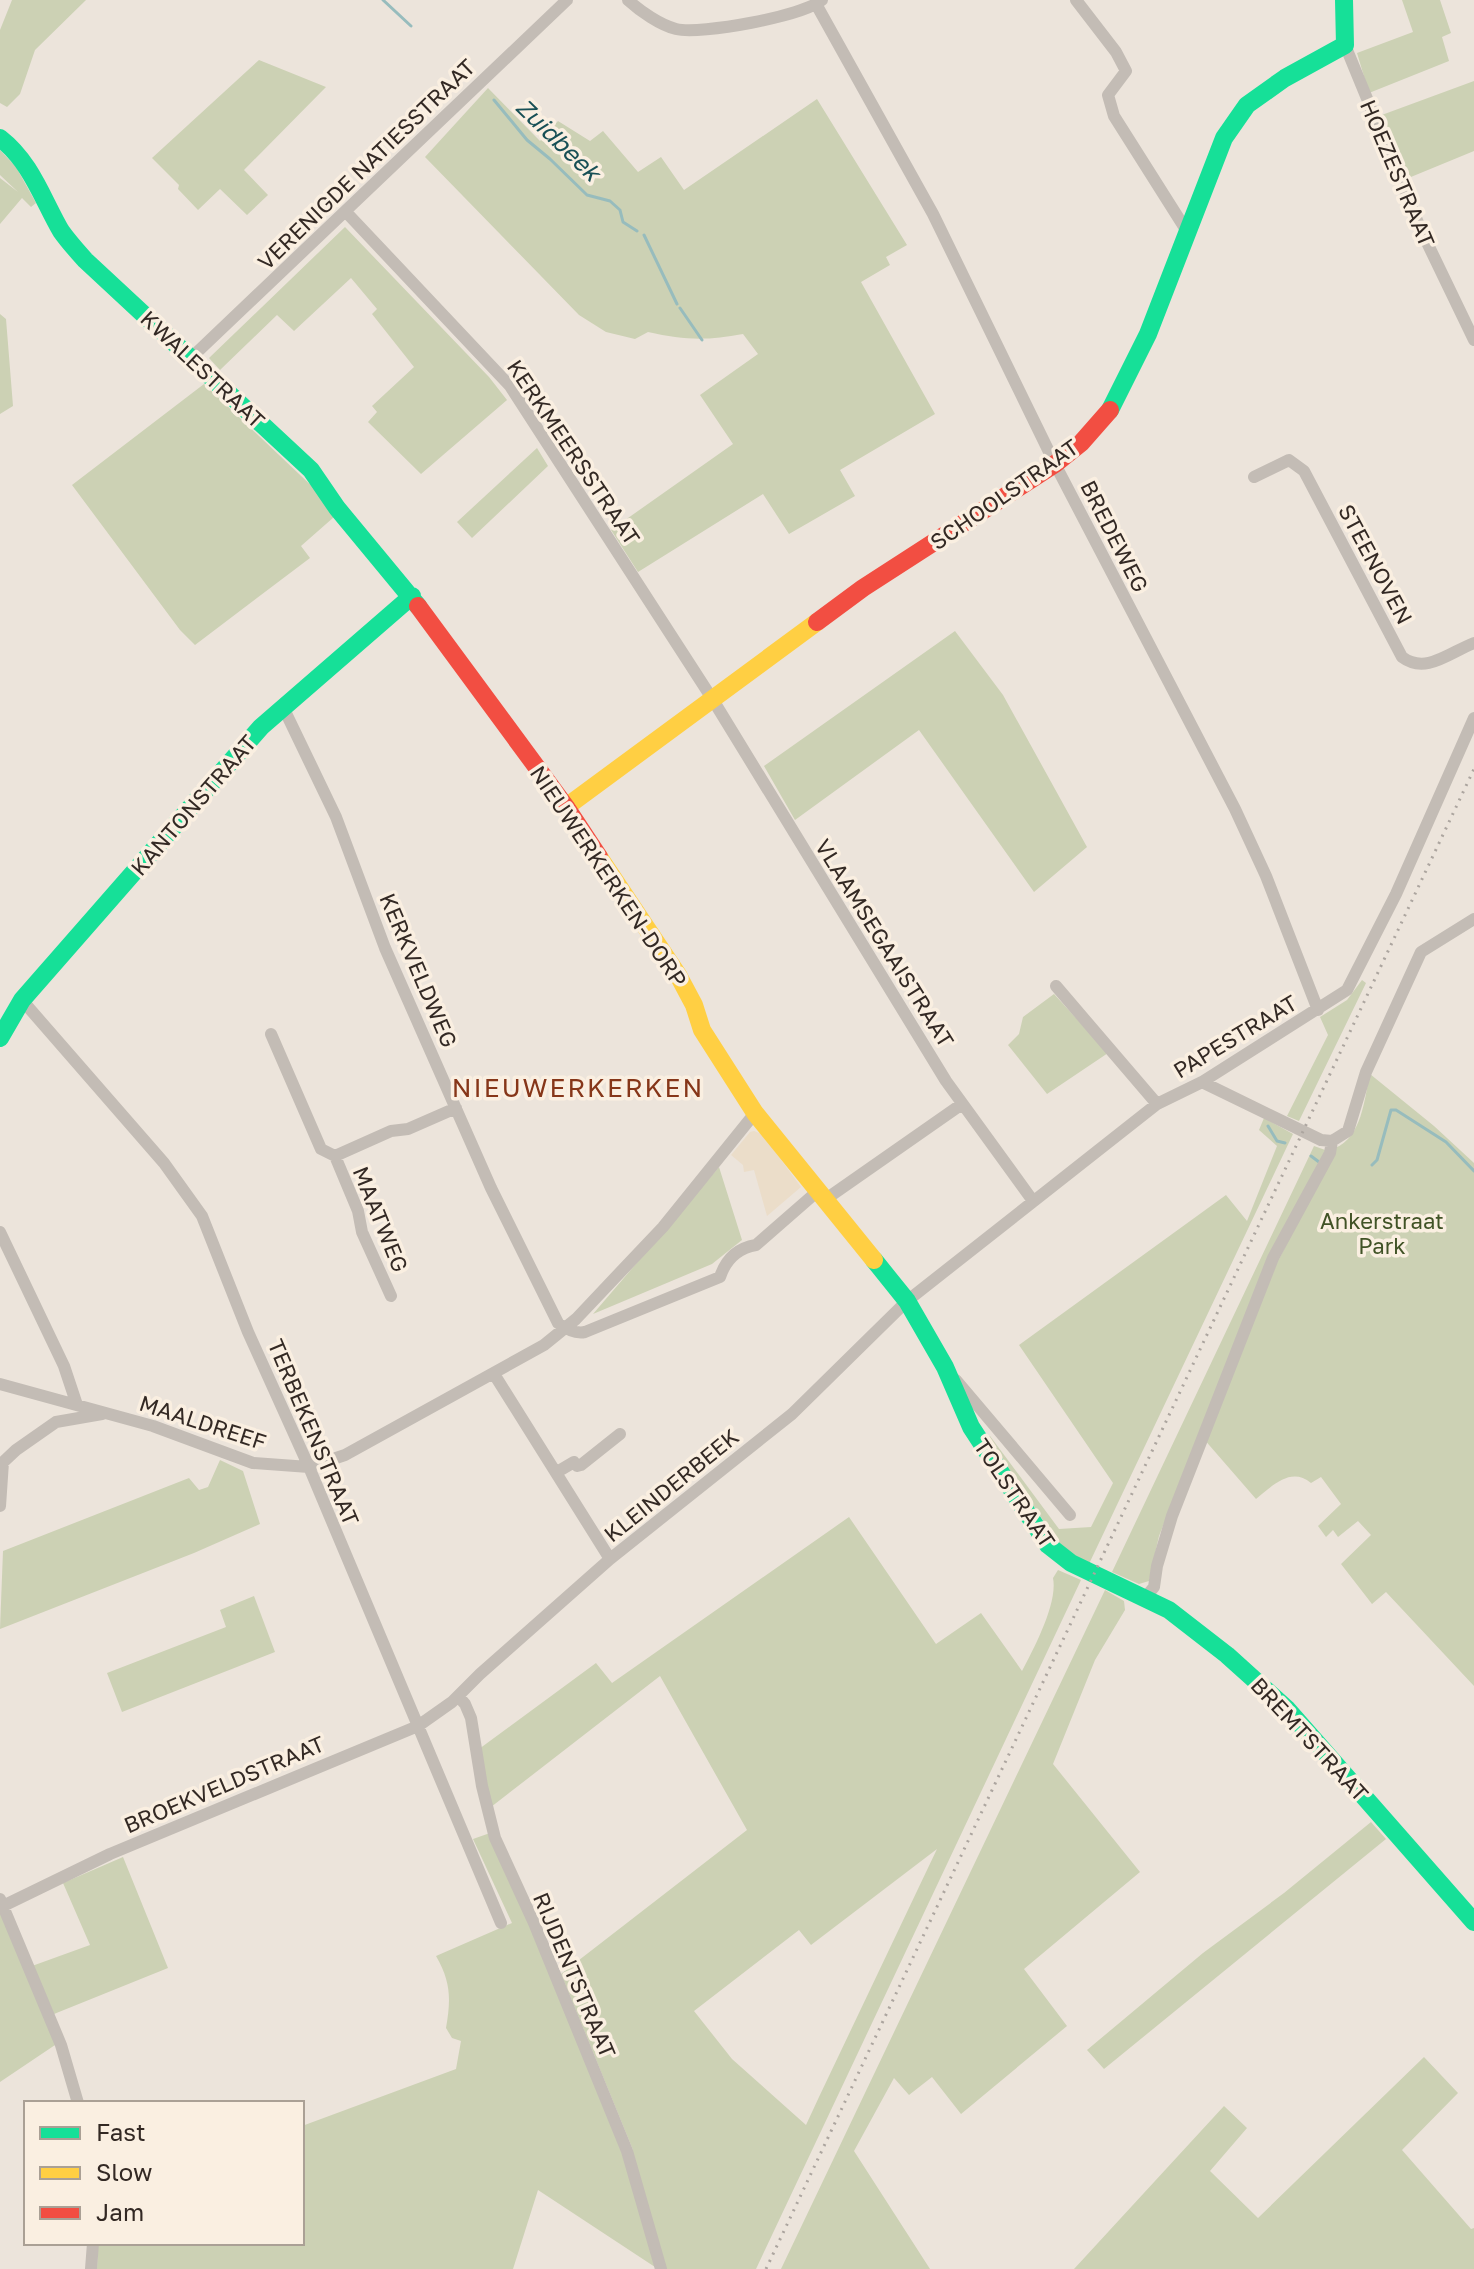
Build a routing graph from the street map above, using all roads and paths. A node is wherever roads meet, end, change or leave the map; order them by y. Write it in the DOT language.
graph roads {
  1 [pos="567,0"];
  2 [pos="628,0"];
  3 [pos="1076,0"];
  4 [pos="1344,0"];
  5 [pos="811,4"];
  6 [pos="1345,45"];
  7 [pos="0,138"];
  8 [pos="346,212"];
  9 [pos="1188,233"];
  10 [pos="1474,340"];
  11 [pos="192,357"];
  12 [pos="1055,464"];
  13 [pos="1254,477"];
  14 [pos="412,596"];
  15 [pos="1474,643"];
  16 [pos="713,700"];
  17 [pos="284,709"];
  18 [pos="1474,718"];
  19 [pos="566,807"];
  20 [pos="1474,919"];
  21 [pos="1056,986"];
  22 [pos="22,1000"];
  23 [pos="1318,1010"];
  24 [pos="271,1034"];
  25 [pos="0,1038"];
  26 [pos="1202,1082"];
  27 [pos="962,1104"];
  28 [pos="1157,1104"];
  29 [pos="456,1108"];
  30 [pos="755,1113"];
  31 [pos="1332,1141"];
  32 [pos="335,1156"];
  33 [pos="823,1194"];
  34 [pos="1033,1201"];
  35 [pos="0,1232"];
  36 [pos="391,1296"];
  37 [pos="907,1301"];
  38 [pos="565,1329"];
  39 [pos="945,1367"];
  40 [pos="494,1374"];
  41 [pos="0,1384"];
  42 [pos="77,1405"];
  43 [pos="105,1413"];
  44 [pos="620,1434"];
  45 [pos="2,1464"];
  46 [pos="309,1467"];
  47 [pos="557,1472"];
  48 [pos="0,1506"];
  49 [pos="1070,1515"];
  50 [pos="610,1559"];
  51 [pos="1121,1586"];
  52 [pos="1145,1598"];
  53 [pos="458,1696"];
  54 [pos="418,1726"];
  55 [pos="2,1903"];
  56 [pos="1474,1922"];
  57 [pos="501,1923"];
  58 [pos="77,2101"];
  59 [pos="93,2245"];
  60 [pos="91,2269"];
  61 [pos="661,2269"];
  1 -- 8 [label="street, VERENIGDE NATIESSTRAAT"];
  2 -- 5 [label="street"];
  3 -- 9 [label="street"];
  4 -- 6 [label="street, HOEZESTRAAT"];
  5 -- 12 [label="street, BREDEWEG"];
  6 -- 9 [label="street, SCHOOLSTRAAT"];
  6 -- 10 [label="street, HOEZESTRAAT"];
  7 -- 11 [label="street, KWALESTRAAT"];
  8 -- 11 [label="street, VERENIGDE NATIESSTRAAT"];
  8 -- 16 [label="street, KERKMEERSSTRAAT"];
  9 -- 12 [label="street, SCHOOLSTRAAT"];
  11 -- 14 [label="street, KWALESTRAAT"];
  12 -- 16 [label="street, SCHOOLSTRAAT"];
  12 -- 23 [label="street, BREDEWEG"];
  13 -- 15 [label="street, STEENOVEN"];
  14 -- 17 [label="street, KANTONSTRAAT"];
  14 -- 19 [label="street, NIEUWERKERKEN-DORP"];
  16 -- 19 [label="street, SCHOOLSTRAAT"];
  16 -- 27 [label="street, VLAAMSEGAAISTRAAT"];
  17 -- 22 [label="street, KANTONSTRAAT"];
  17 -- 29 [label="street, KERKVELDWEG"];
  18 -- 23 [label="street, PAPESTRAAT"];
  19 -- 30 [label="street, NIEUWERKERKEN-DORP"];
  20 -- 31 [label="street"];
  21 -- 28 [label="street"];
  22 -- 25 [label="street, KANTONSTRAAT"];
  22 -- 46 [label="street, TERBEKENSTRAAT"];
  23 -- 26 [label="street, PAPESTRAAT"];
  24 -- 32 [label="street, MAATWEG"];
  26 -- 28 [label="street, PAPESTRAAT"];
  26 -- 31 [label="street"];
  27 -- 33 [label="street, MAALDREEF"];
  27 -- 34 [label="street, VLAAMSEGAAISTRAAT"];
  28 -- 34 [label="street, PAPESTRAAT"];
  29 -- 32 [label="street, MAATWEG"];
  29 -- 38 [label="street, KERKVELDWEG"];
  30 -- 33 [label="street, NIEUWERKERKEN-DORP"];
  30 -- 38 [label="street, MAALDREEF"];
  31 -- 52 [label="street"];
  32 -- 36 [label="street, MAATWEG"];
  33 -- 37 [label="street, TOLSTRAAT"];
  33 -- 38 [label="street, MAALDREEF"];
  34 -- 37 [label="street, PAPESTRAAT"];
  35 -- 42 [label="street"];
  37 -- 39 [label="street, TOLSTRAAT"];
  37 -- 50 [label="street, KLEINDERBEEK"];
  38 -- 40 [label="street, MAALDREEF"];
  39 -- 49 [label="street, TOLSTRAAT"];
  39 -- 51 [label="street, TOLSTRAAT"];
  40 -- 46 [label="street, MAALDREEF"];
  40 -- 47 [label="street"];
  41 -- 42 [label="street"];
  42 -- 43 [label="street"];
  43 -- 45 [label="street, MAALDREEF"];
  43 -- 46 [label="street, MAALDREEF"];
  44 -- 47 [label="street"];
  45 -- 48 [label="street"];
  46 -- 54 [label="street, TERBEKENSTRAAT"];
  47 -- 50 [label="street"];
  50 -- 53 [label="street, KLEINDERBEEK"];
  51 -- 52 [label="street, BREMTSTRAAT"];
  52 -- 56 [label="street, BREMTSTRAAT"];
  53 -- 54 [label="street, BROEKVELDSTRAAT"];
  53 -- 61 [label="street, RIJDENTSTRAAT"];
  54 -- 55 [label="street, BROEKVELDSTRAAT"];
  54 -- 57 [label="street, TERBEKENSTRAAT"];
  55 -- 58 [label="street"];
  59 -- 60 [label="street"];
}
